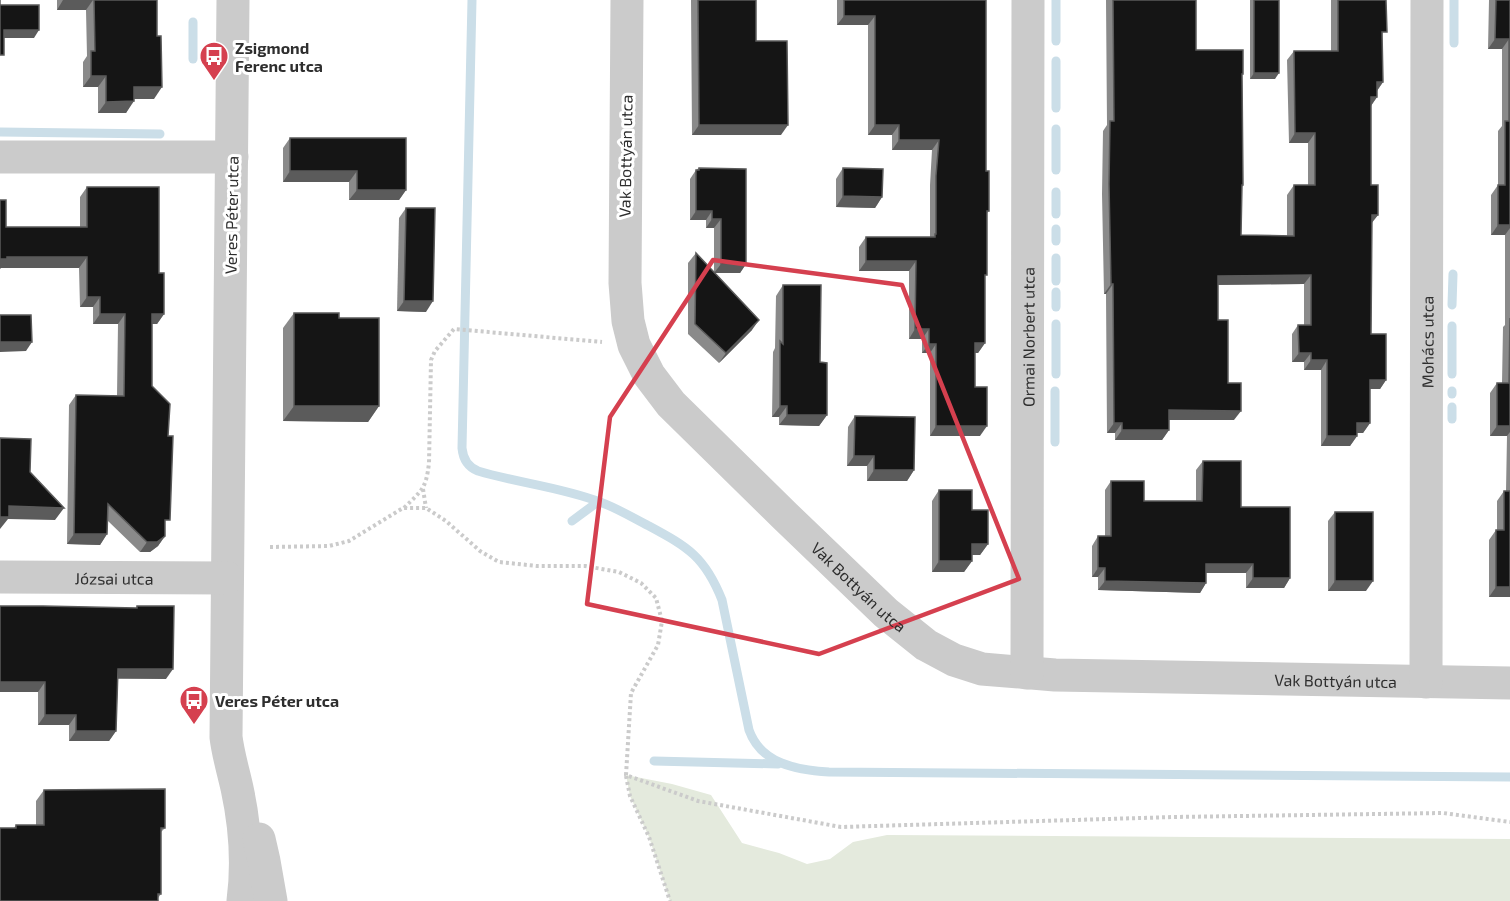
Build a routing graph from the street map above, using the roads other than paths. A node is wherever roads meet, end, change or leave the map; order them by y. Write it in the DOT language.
graph roads {
  1 [pos="233,0"];
  2 [pos="627,0"];
  3 [pos="1028,0"];
  4 [pos="1427,0"];
  5 [pos="0,157"];
  6 [pos="232,157"];
  7 [pos="0,578"];
  8 [pos="227,578"];
  9 [pos="1027,673"];
  10 [pos="1426,682"];
  11 [pos="1510,683"];
  12 [pos="237,788"];
  13 [pos="243,901"];
  14 [pos="271,901"];
  1 -- 6 [label="street, Veres Péter utca"];
  2 -- 9 [label="street, Vak Bottyán utca"];
  3 -- 9 [label="street, Ormai Norbert utca"];
  4 -- 10 [label="street, Mohács utca"];
  5 -- 6 [label="street"];
  6 -- 8 [label="street, Veres Péter utca"];
  7 -- 8 [label="street, Józsai utca"];
  8 -- 12 [label="street, Veres Péter utca"];
  9 -- 10 [label="street, Vak Bottyán utca"];
  10 -- 11 [label="street, Vak Bottyán utca"];
  12 -- 13 [label="street, Veres Péter utca"];
  12 -- 14 [label="street, Veres Péter utca"];
}
